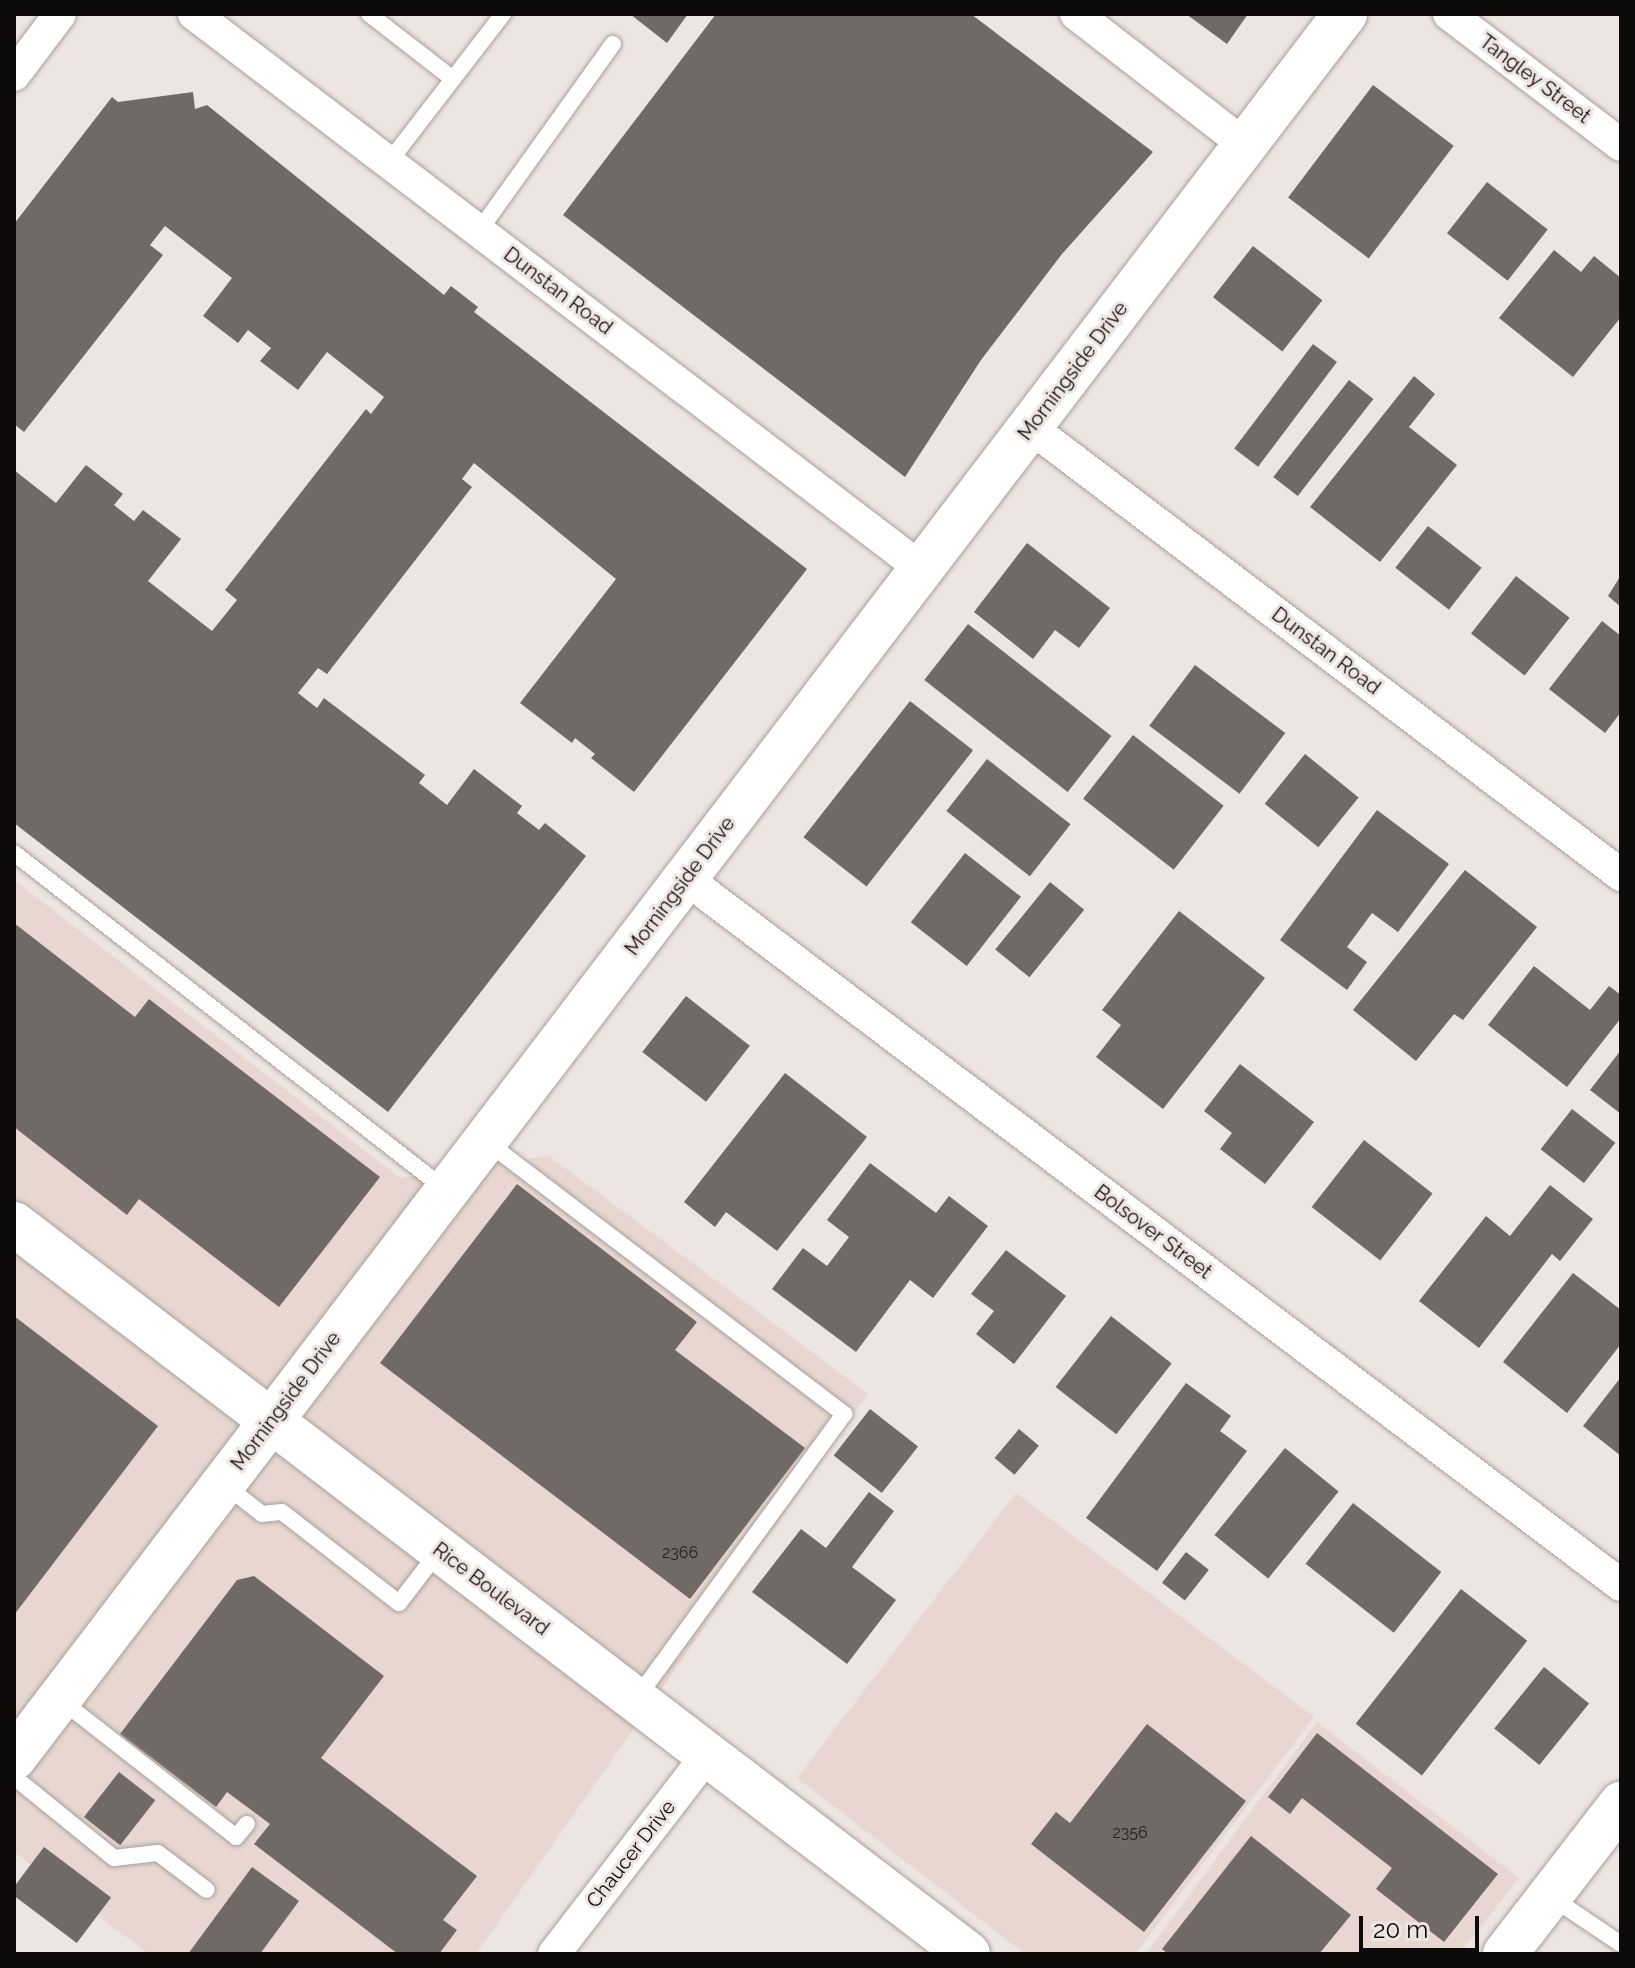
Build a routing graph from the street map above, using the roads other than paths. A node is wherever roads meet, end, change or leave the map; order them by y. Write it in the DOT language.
graph roads {
  1 [pos="60,14"];
  2 [pos="194,14"];
  3 [pos="369,14"];
  4 [pos="503,14"];
  5 [pos="1076,14"];
  6 [pos="1345,14"];
  7 [pos="1449,14"];
  8 [pos="613,44"];
  9 [pos="14,75"];
  10 [pos="453,79"];
  11 [pos="1245,145"];
  12 [pos="1621,145"];
  13 [pos="389,162"];
  14 [pos="479,231"];
  15 [pos="1030,427"];
  16 [pos="922,569"];
  17 [pos="14,853"];
  18 [pos="1621,875"];
  19 [pos="685,878"];
  20 [pos="485,1141"];
  21 [pos="447,1191"];
  22 [pos="14,1224"];
  23 [pos="272,1421"];
  24 [pos="223,1484"];
  25 [pos="440,1550"];
  26 [pos="1621,1585"];
  27 [pos="59,1699"];
  28 [pos="636,1700"];
  29 [pos="707,1755"];
  30 [pos="14,1758"];
  31 [pos="14,1777"];
  32 [pos="1621,1804"];
  33 [pos="247,1824"];
  34 [pos="207,1890"];
  35 [pos="1550,1896"];
  36 [pos="1621,1944"];
  37 [pos="554,1954"];
  38 [pos="968,1954"];
  39 [pos="1505,1954"];
  1 -- 9 [label="street"];
  2 -- 13 [label="street, Dunstan Road"];
  3 -- 10 [label="lane"];
  4 -- 10 [label="lane"];
  5 -- 11 [label="street"];
  6 -- 11 [label="street, Morningside Drive"];
  7 -- 12 [label="street, Tangley Street"];
  8 -- 14 [label="lane"];
  10 -- 13 [label="lane"];
  11 -- 15 [label="street, Morningside Drive"];
  13 -- 14 [label="street, Dunstan Road"];
  14 -- 16 [label="street, Dunstan Road"];
  15 -- 16 [label="street, Morningside Drive"];
  15 -- 18 [label="street, Dunstan Road"];
  16 -- 19 [label="street, Morningside Drive"];
  17 -- 21 [label="lane"];
  19 -- 20 [label="street, Morningside Drive"];
  19 -- 26 [label="street, Bolsover Street"];
  20 -- 21 [label="street, Morningside Drive"];
  20 -- 28 [label="lane"];
  21 -- 23 [label="street, Morningside Drive"];
  22 -- 23 [label="street, Rice Boulevard"];
  23 -- 24 [label="street, Morningside Drive"];
  23 -- 25 [label="street, Rice Boulevard"];
  24 -- 25 [label="lane"];
  24 -- 27 [label="street, Morningside Drive"];
  25 -- 28 [label="street, Rice Boulevard"];
  27 -- 30 [label="street, Morningside Drive"];
  27 -- 33 [label="lane"];
  28 -- 29 [label="street, Rice Boulevard"];
  29 -- 37 [label="street, Chaucer Drive"];
  29 -- 38 [label="street, Rice Boulevard"];
  31 -- 34 [label="lane"];
  32 -- 35 [label="street"];
  35 -- 36 [label="lane"];
  35 -- 39 [label="street"];
}
